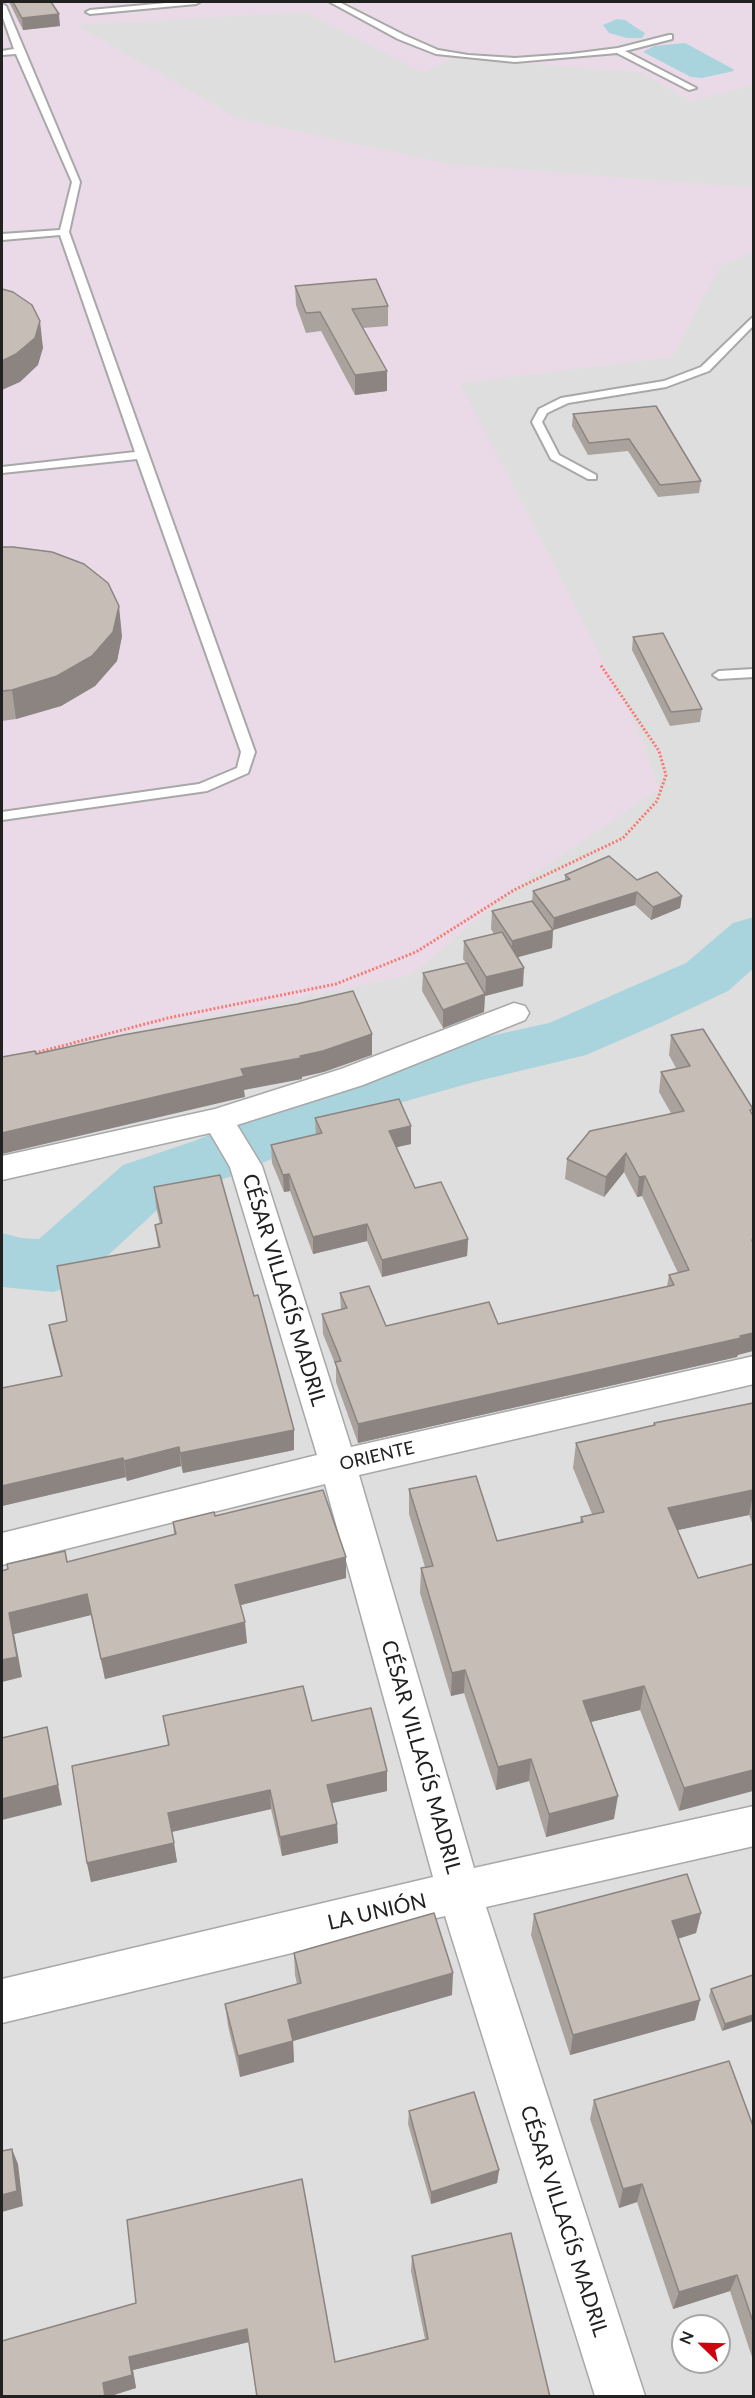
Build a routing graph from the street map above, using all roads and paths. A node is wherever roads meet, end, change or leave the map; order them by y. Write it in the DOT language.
graph roads {
  1 [pos="196,2"];
  2 [pos="334,2"];
  3 [pos="2,6"];
  4 [pos="90,12"];
  5 [pos="669,37"];
  6 [pos="618,50"];
  7 [pos="19,51"];
  8 [pos="2,53"];
  9 [pos="692,87"];
  10 [pos="64,232"];
  11 [pos="2,237"];
  12 [pos="753,319"];
  13 [pos="141,455"];
  14 [pos="2,470"];
  15 [pos="592,477"];
  16 [pos="600,664"];
  17 [pos="753,673"];
  18 [pos="719,675"];
  19 [pos="2,816"];
  20 [pos="514,1013"];
  21 [pos="24,1056"];
  22 [pos="231,1141"];
  23 [pos="2,1168"];
  24 [pos="753,1370"];
  25 [pos="338,1465"];
  26 [pos="2,1549"];
  27 [pos="753,1826"];
  28 [pos="459,1892"];
  29 [pos="2,2001"];
  30 [pos="620,2397"];
  1 -- 4 [label="lane"];
  2 -- 6 [label="lane"];
  3 -- 7 [label="lane"];
  5 -- 6 [label="lane"];
  6 -- 9 [label="lane"];
  7 -- 8 [label="lane"];
  7 -- 10 [label="lane"];
  10 -- 11 [label="lane"];
  10 -- 13 [label="lane"];
  12 -- 15 [label="lane"];
  13 -- 14 [label="lane"];
  13 -- 19 [label="lane"];
  16 -- 21 [label="path"];
  17 -- 18 [label="lane"];
  20 -- 22 [label="street"];
  22 -- 23 [label="street"];
  22 -- 25 [label="street, CÉSAR VILLACÍS MADRIL"];
  24 -- 25 [label="street, ORIENTE"];
  25 -- 26 [label="street, ORIENTE"];
  25 -- 28 [label="street, CÉSAR VILLACÍS MADRIL"];
  27 -- 28 [label="street, LA UNIÓN"];
  28 -- 29 [label="street, LA UNIÓN"];
  28 -- 30 [label="street, CÉSAR VILLACÍS MADRIL"];
}
